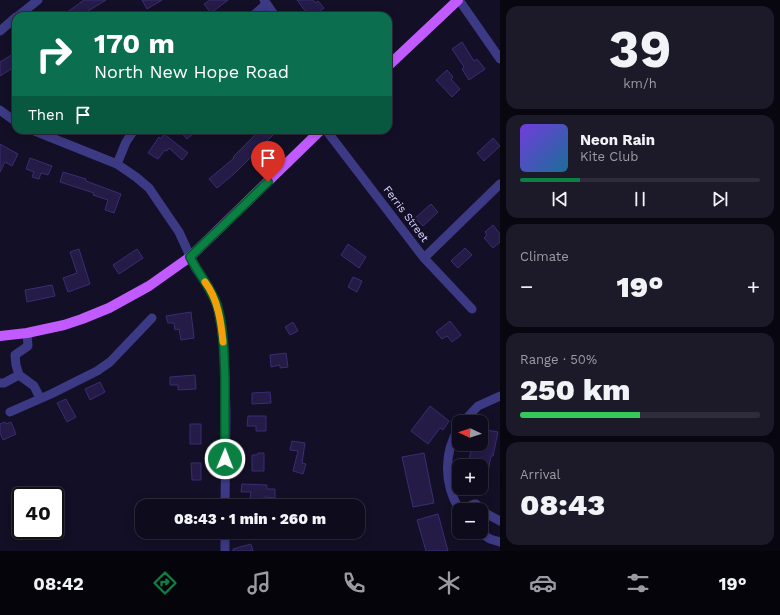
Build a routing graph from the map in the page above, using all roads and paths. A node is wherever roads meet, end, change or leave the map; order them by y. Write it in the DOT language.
graph roads {
  1 [pos="38,0"];
  2 [pos="459,0"];
  3 [pos="265,2"];
  4 [pos="23,12"];
  5 [pos="256,12"];
  6 [pos="272,12"];
  7 [pos="12,21"];
  8 [pos="0,31"];
  9 [pos="500,59"];
  10 [pos="392,62"];
  11 [pos="0,110"];
  12 [pos="12,119"];
  13 [pos="42,134"];
  14 [pos="131,134"];
  15 [pos="316,134"];
  16 [pos="329,134"];
  17 [pos="117,164"];
  18 [pos="500,184"];
  19 [pos="190,257"];
  20 [pos="424,258"];
  21 [pos="472,309"];
  22 [pos="152,318"];
  23 [pos="27,333"];
  24 [pos="0,336"];
  25 [pos="18,375"];
  26 [pos="0,384"];
  27 [pos="500,396"];
  28 [pos="40,398"];
  29 [pos="10,412"];
  30 [pos="470,415"];
  31 [pos="452,442"];
  32 [pos="225,499"];
  33 [pos="455,503"];
  34 [pos="488,514"];
  35 [pos="500,521"];
  36 [pos="488,538"];
  37 [pos="225,539"];
  38 [pos="500,542"];
  39 [pos="225,551"];
  1 -- 4 [label="street"];
  2 -- 9 [label="street"];
  2 -- 10 [label="main road"];
  3 -- 5 [label="street"];
  3 -- 6 [label="street"];
  7 -- 8 [label="street"];
  11 -- 12 [label="street"];
  13 -- 17 [label="street"];
  14 -- 17 [label="street"];
  15 -- 19 [label="main road"];
  16 -- 20 [label="street, Ferris Street"];
  17 -- 19 [label="street"];
  18 -- 20 [label="street"];
  19 -- 23 [label="main road"];
  19 -- 32 [label="street"];
  20 -- 21 [label="street, Ferris Street"];
  22 -- 28 [label="street"];
  23 -- 24 [label="main road"];
  23 -- 25 [label="street"];
  25 -- 26 [label="street"];
  25 -- 28 [label="street"];
  27 -- 30 [label="street"];
  28 -- 29 [label="street"];
  31 -- 33 [label="street"];
  34 -- 35 [label="street"];
  36 -- 38 [label="street"];
  37 -- 39 [label="street"];
}
